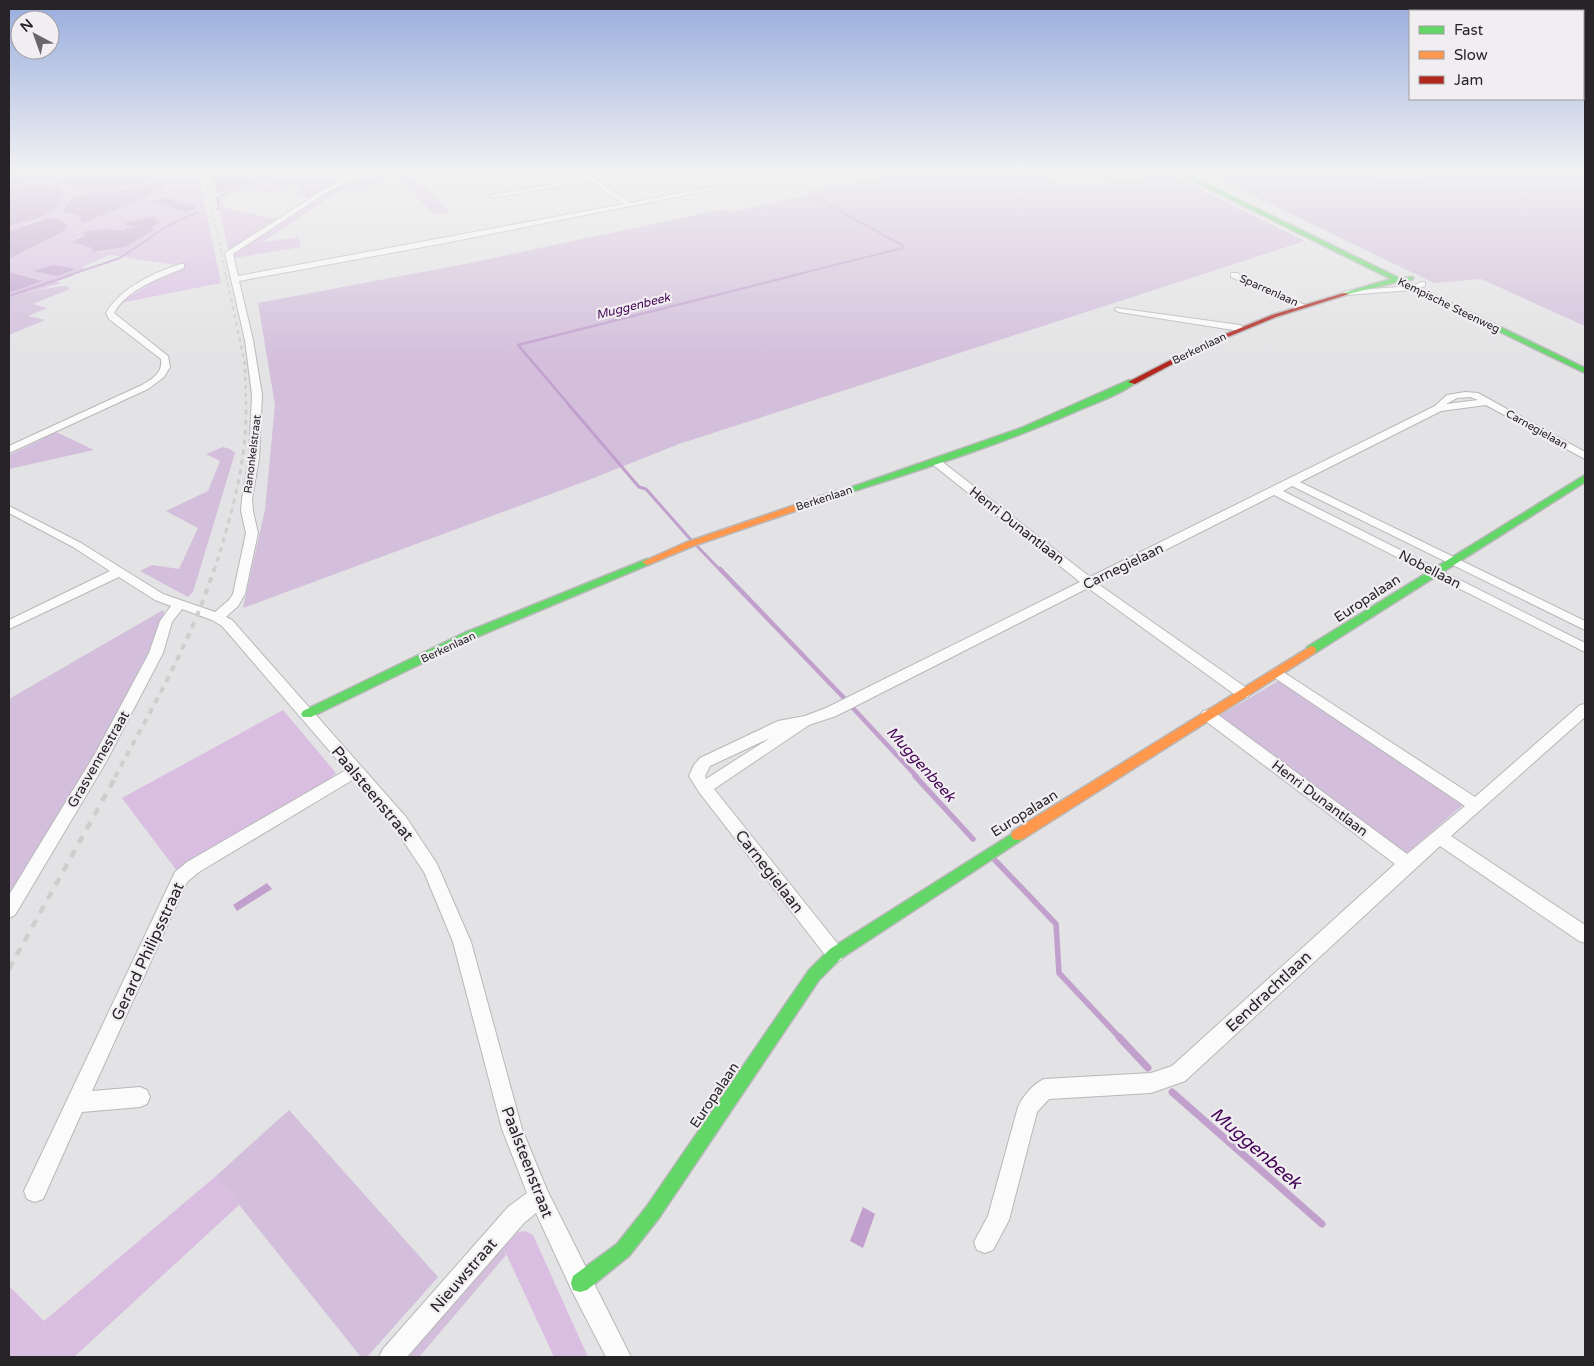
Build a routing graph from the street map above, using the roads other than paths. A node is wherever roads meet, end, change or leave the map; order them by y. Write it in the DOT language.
graph roads {
  1 [pos="256,236"];
  2 [pos="466,236"];
  3 [pos="1307,236"];
  4 [pos="1320,236"];
  5 [pos="181,266"];
  6 [pos="1234,275"];
  7 [pos="236,279"];
  8 [pos="1396,280"];
  9 [pos="1415,283"];
  10 [pos="1345,293"];
  11 [pos="1304,306"];
  12 [pos="1119,310"];
  13 [pos="1240,328"];
  14 [pos="1585,362"];
  15 [pos="1585,372"];
  16 [pos="9,450"];
  17 [pos="1585,456"];
  18 [pos="936,462"];
  19 [pos="1585,478"];
  20 [pos="1292,482"];
  21 [pos="1275,491"];
  22 [pos="9,509"];
  23 [pos="1453,561"];
  24 [pos="119,572"];
  25 [pos="1435,572"];
  26 [pos="1089,583"];
  27 [pos="179,604"];
  28 [pos="217,617"];
  29 [pos="9,625"];
  30 [pos="1585,626"];
  31 [pos="1585,648"];
  32 [pos="1276,673"];
  33 [pos="1243,693"];
  34 [pos="1585,708"];
  35 [pos="307,714"];
  36 [pos="1208,715"];
  37 [pos="806,722"];
  38 [pos="356,771"];
  39 [pos="704,788"];
  40 [pos="1476,806"];
  41 [pos="1439,837"];
  42 [pos="1407,864"];
  43 [pos="9,910"];
  44 [pos="1585,935"];
  45 [pos="835,954"];
  46 [pos="140,1097"];
  47 [pos="76,1102"];
  48 [pos="35,1191"];
  49 [pos="539,1197"];
  50 [pos="986,1242"];
  51 [pos="580,1283"];
  52 [pos="391,1357"];
  53 [pos="619,1357"];
  1 -- 7 [label="street, Ranonkelstraat"];
  2 -- 7 [label="street"];
  3 -- 8 [label="street, Kempische Steenweg"];
  4 -- 9 [label="street, Kempische Steenweg"];
  5 -- 16 [label="street"];
  6 -- 11 [label="street, Sparrenlaan"];
  7 -- 28 [label="street, Ranonkelstraat"];
  8 -- 9 [label="street, Berkenlaan"];
  8 -- 10 [label="street, Berkenlaan"];
  9 -- 10 [label="street, Berkenlaan"];
  9 -- 14 [label="street, Kempische Steenweg"];
  9 -- 15 [label="street, Kempische Steenweg"];
  10 -- 11 [label="street, Berkenlaan"];
  11 -- 13 [label="street, Berkenlaan"];
  12 -- 13 [label="street"];
  13 -- 18 [label="street, Berkenlaan"];
  17 -- 20 [label="street, Carnegielaan"];
  18 -- 26 [label="street, Henri Dunantlaan"];
  18 -- 35 [label="street, Berkenlaan"];
  19 -- 23 [label="street, Europalaan"];
  20 -- 21 [label="street, Carnegielaan"];
  20 -- 23 [label="street, Nobellaan"];
  21 -- 25 [label="street, Nobellaan"];
  21 -- 26 [label="street, Carnegielaan"];
  22 -- 24 [label="street, Paalsteenstraat"];
  23 -- 25 [label="street, Europalaan"];
  23 -- 30 [label="street, Nobellaan"];
  24 -- 27 [label="street, Paalsteenstraat"];
  24 -- 29 [label="street"];
  25 -- 31 [label="street, Nobellaan"];
  25 -- 32 [label="street, Europalaan"];
  26 -- 33 [label="street, Henri Dunantlaan"];
  26 -- 37 [label="street, Carnegielaan"];
  27 -- 28 [label="street, Paalsteenstraat"];
  27 -- 43 [label="street, Grasvennestraat"];
  28 -- 35 [label="street, Paalsteenstraat"];
  32 -- 33 [label="street, Europalaan"];
  32 -- 40 [label="street"];
  33 -- 36 [label="street, Europalaan"];
  34 -- 40 [label="street, Eendrachtlaan"];
  35 -- 38 [label="street, Paalsteenstraat"];
  36 -- 42 [label="street, Henri Dunantlaan"];
  36 -- 45 [label="street, Europalaan"];
  37 -- 39 [label="street, Carnegielaan"];
  37 -- 39 [label="street, Carnegielaan"];
  38 -- 47 [label="street, Gerard Philipsstraat"];
  38 -- 49 [label="street, Paalsteenstraat"];
  39 -- 45 [label="street, Carnegielaan"];
  40 -- 41 [label="street, Eendrachtlaan"];
  41 -- 42 [label="street, Eendrachtlaan"];
  41 -- 44 [label="street"];
  42 -- 50 [label="street, Eendrachtlaan"];
  45 -- 51 [label="street, Europalaan"];
  46 -- 47 [label="street"];
  47 -- 48 [label="street, Gerard Philipsstraat"];
  49 -- 51 [label="street, Paalsteenstraat"];
  49 -- 52 [label="street, Nieuwstraat"];
  51 -- 53 [label="street, Paalsteenstraat"];
}
